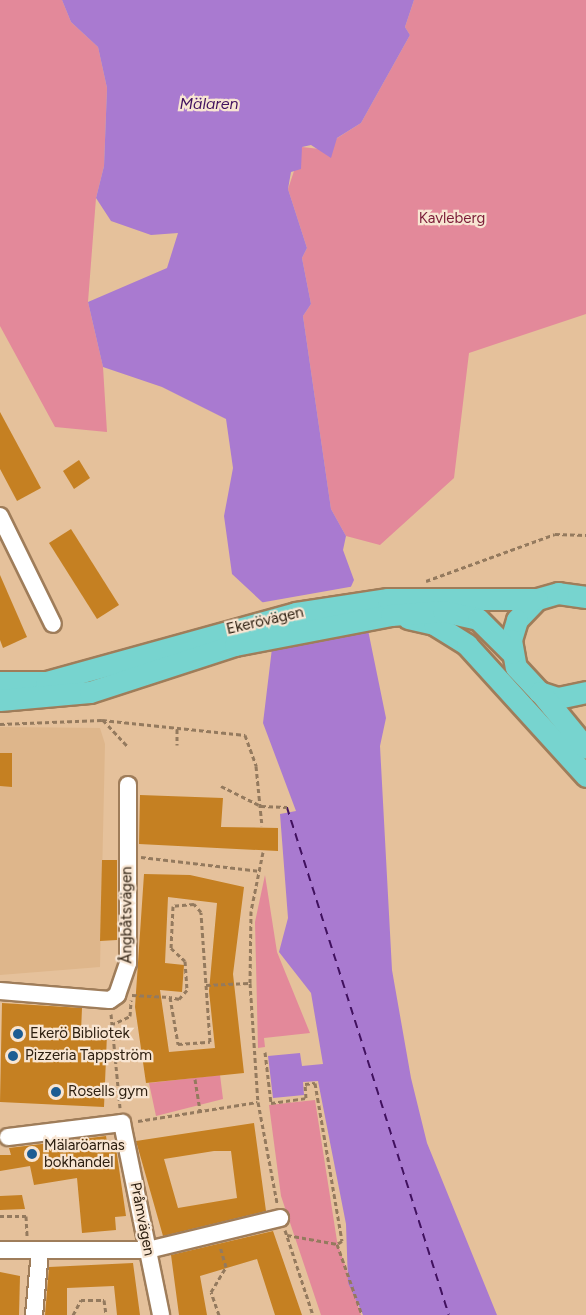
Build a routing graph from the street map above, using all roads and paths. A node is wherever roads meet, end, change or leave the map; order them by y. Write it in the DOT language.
graph roads {
  1 [pos="0,516"];
  2 [pos="586,535"];
  3 [pos="417,585"];
  4 [pos="586,597"];
  5 [pos="537,599"];
  6 [pos="392,609"];
  7 [pos="53,624"];
  8 [pos="512,653"];
  9 [pos="139,667"];
  10 [pos="0,682"];
  11 [pos="539,692"];
  12 [pos="586,692"];
  13 [pos="0,700"];
  14 [pos="102,720"];
  15 [pos="0,724"];
  16 [pos="177,729"];
  17 [pos="177,746"];
  18 [pos="128,747"];
  19 [pos="586,748"];
  20 [pos="586,776"];
  21 [pos="128,785"];
  22 [pos="221,786"];
  23 [pos="261,806"];
  24 [pos="287,807"];
  25 [pos="262,826"];
  26 [pos="263,852"];
  27 [pos="128,856"];
  28 [pos="261,871"];
  29 [pos="250,983"];
  30 [pos="206,985"];
  31 [pos="0,992"];
  32 [pos="113,997"];
  33 [pos="170,997"];
  34 [pos="265,1052"];
  35 [pos="195,1079"];
  36 [pos="258,1102"];
  37 [pos="200,1112"];
  38 [pos="122,1123"];
  39 [pos="8,1137"];
  40 [pos="0,1216"];
  41 [pos="280,1218"];
  42 [pos="217,1233"];
  43 [pos="287,1235"];
  44 [pos="336,1244"];
  45 [pos="0,1250"];
  46 [pos="148,1250"];
  47 [pos="34,1251"];
  48 [pos="34,1315"];
  49 [pos="74,1315"];
  50 [pos="106,1315"];
  51 [pos="161,1315"];
  52 [pos="219,1315"];
  53 [pos="313,1315"];
  54 [pos="362,1315"];
  1 -- 7 [label="street"];
  2 -- 3 [label="path"];
  4 -- 5 [label="main road, Ekerövägen"];
  5 -- 6 [label="main road, Ekerövägen"];
  5 -- 8 [label="main road"];
  6 -- 8 [label="main road, Ekerövägen"];
  6 -- 9 [label="main road, Ekerövägen"];
  6 -- 20 [label="main road, Ekerövägen"];
  8 -- 11 [label="main road"];
  9 -- 10 [label="main road, Ekerövägen"];
  9 -- 13 [label="main road, Ekerövägen"];
  11 -- 12 [label="main road"];
  11 -- 19 [label="main road"];
  14 -- 15 [label="path"];
  14 -- 16 [label="path"];
  14 -- 18 [label="path"];
  16 -- 17 [label="path"];
  16 -- 23 [label="path"];
  21 -- 27 [label="street, Ångbåtsvägen"];
  22 -- 23 [label="path"];
  23 -- 24 [label="path"];
  23 -- 25 [label="path"];
  26 -- 28 [label="path"];
  27 -- 28 [label="path"];
  27 -- 32 [label="street, Ångbåtsvägen"];
  28 -- 29 [label="path"];
  29 -- 30 [label="path"];
  29 -- 36 [label="path"];
  30 -- 33 [label="path"];
  30 -- 33 [label="path"];
  31 -- 32 [label="street"];
  32 -- 33 [label="path"];
  32 -- 38 [label="path"];
  34 -- 44 [label="path"];
  35 -- 37 [label="path"];
  36 -- 37 [label="path"];
  36 -- 41 [label="path"];
  37 -- 38 [label="path"];
  38 -- 39 [label="street"];
  38 -- 46 [label="street, Pråmvägen"];
  40 -- 47 [label="path"];
  41 -- 42 [label="street"];
  41 -- 43 [label="path"];
  42 -- 46 [label="street"];
  42 -- 52 [label="path"];
  43 -- 44 [label="path"];
  43 -- 53 [label="path"];
  44 -- 54 [label="path"];
  45 -- 47 [label="street"];
  46 -- 47 [label="street"];
  46 -- 51 [label="street, Pråmvägen"];
  47 -- 48 [label="street"];
  49 -- 50 [label="path"];
}
